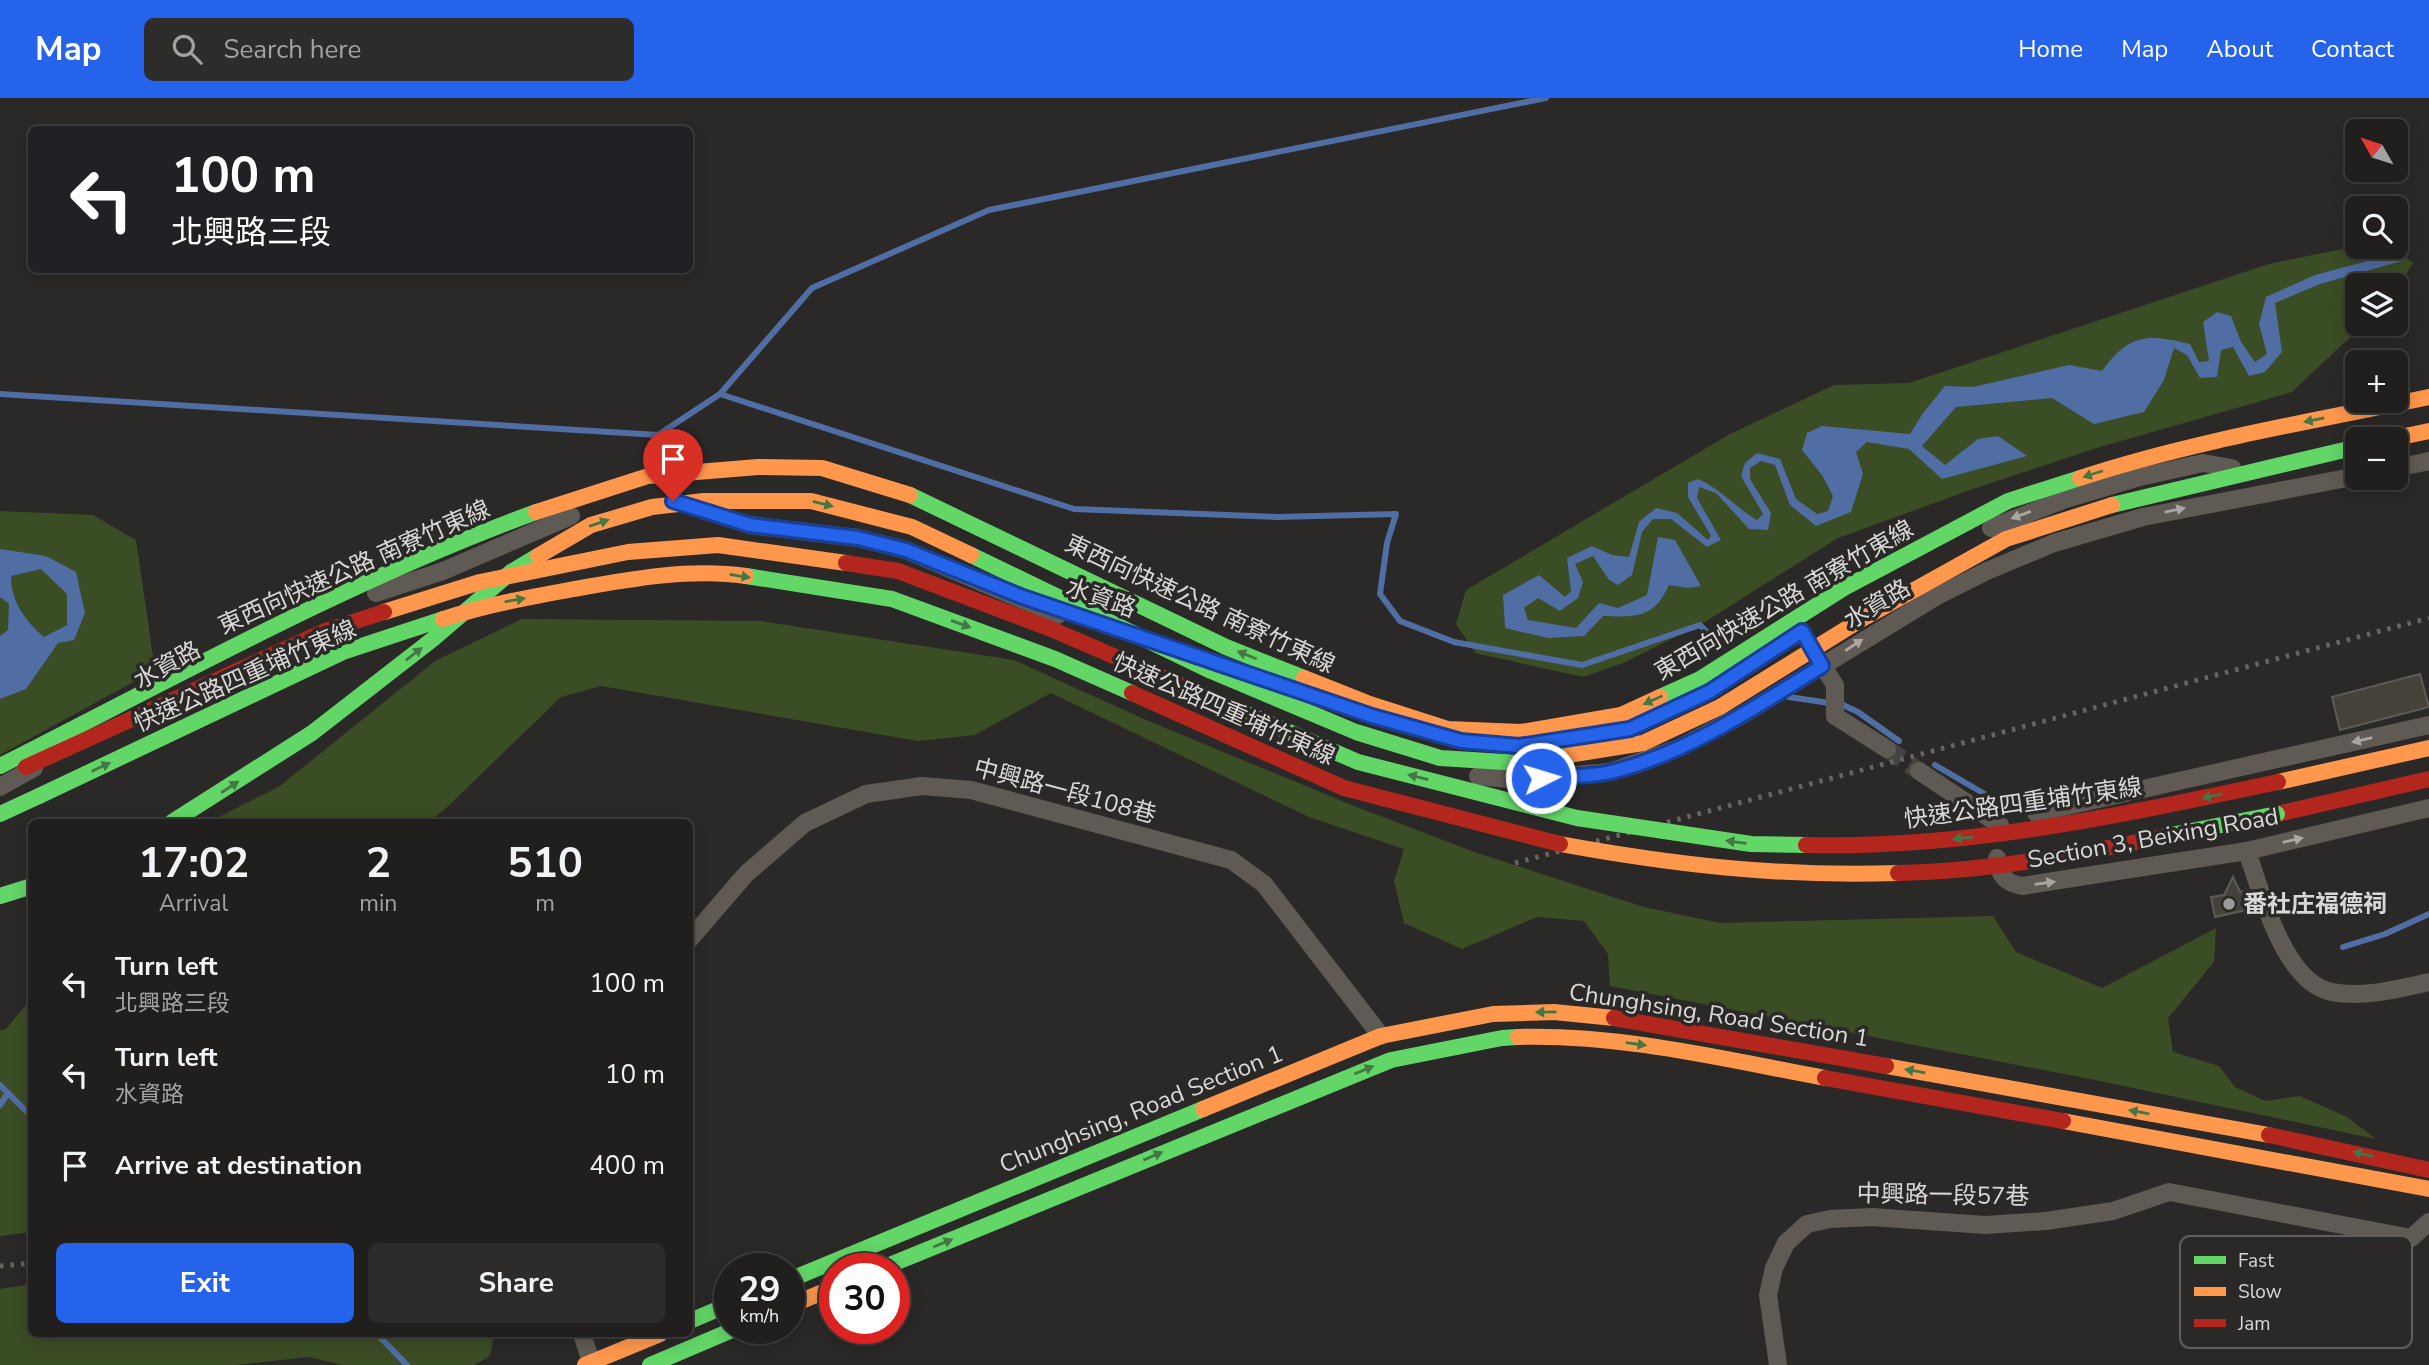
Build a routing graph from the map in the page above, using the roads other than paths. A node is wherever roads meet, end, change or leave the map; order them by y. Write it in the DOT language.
graph roads {
  1 [pos="2429,397"];
  2 [pos="2429,431"];
  3 [pos="2408,435"];
  4 [pos="2345,450"];
  5 [pos="2429,461"];
  6 [pos="2408,465"];
  7 [pos="2345,478"];
  8 [pos="2326,482"];
  9 [pos="750,525"];
  10 [pos="443,571"];
  11 [pos="998,588"];
  12 [pos="1802,631"];
  13 [pos="1822,666"];
  14 [pos="2429,725"];
  15 [pos="2429,748"];
  16 [pos="1887,749"];
  17 [pos="0,766"];
  18 [pos="1919,771"];
  19 [pos="0,779"];
  20 [pos="2429,779"];
  21 [pos="0,787"];
  22 [pos="2429,808"];
  23 [pos="0,814"];
  24 [pos="177,819"];
  25 [pos="2000,825"];
  26 [pos="2247,850"];
  27 [pos="28,887"];
  28 [pos="0,896"];
  29 [pos="693,936"];
  30 [pos="2429,982"];
  31 [pos="1381,1036"];
  32 [pos="2429,1170"];
  33 [pos="2429,1189"];
  34 [pos="2429,1222"];
  35 [pos="2400,1236"];
  36 [pos="2412,1237"];
  37 [pos="910,1257"];
  38 [pos="805,1273"];
  39 [pos="714,1311"];
  40 [pos="693,1320"];
  41 [pos="583,1337"];
  42 [pos="653,1337"];
  43 [pos="714,1338"];
  44 [pos="589,1364"];
  45 [pos="650,1365"];
  46 [pos="1779,1365"];
  1 -- 17 [label="main road, 東西向快速公路 南寮竹東線, one-way"];
  2 -- 3 [label="main road"];
  24 -- 4 [label="main road, one-way, bridge"];
  5 -- 6 [label="street"];
  7 -- 8 [label="street, 水資路"];
  8 -- 12 [label="street, 水資路, one-way"];
  13 -- 8 [label="street, 水資路, one-way"];
  9 -- 10 [label="street, 水資路"];
  9 -- 10 [label="street, 水資路"];
  9 -- 11 [label="street, 水資路"];
  10 -- 21 [label="street, 水資路"];
  11 -- 12 [label="street, 水資路"];
  11 -- 13 [label="street, 水資路"];
  12 -- 13 [label="street"];
  13 -- 16 [label="street"];
  14 -- 25 [label="street, Section 3, Beixing Road, one-way"];
  15 -- 19 [label="main road, 快速公路四重埔竹東線, one-way, bridge"];
  18 -- 25 [label="street"];
  23 -- 20 [label="main road, 快速公路四重埔竹東線, one-way, bridge"];
  26 -- 22 [label="street, Section 3, Beixing Road, one-way"];
  25 -- 26 [label="street, Section 3, Beixing Road, one-way"];
  26 -- 30 [label="street"];
  27 -- 28 [label="main road"];
  29 -- 31 [label="street, 中興路一段108巷"];
  32 -- 31 [label="main road, Chunghsing, Road Section 1, one-way"];
  31 -- 38 [label="main road, Chunghsing, Road Section 1"];
  37 -- 33 [label="main road, Chunghsing, Road Section 1, one-way"];
  34 -- 36 [label="street, 中興路一段57巷"];
  35 -- 46 [label="street, 中興路一段57巷"];
  39 -- 40 [label="main road"];
  41 -- 44 [label="street"];
  42 -- 44 [label="main road"];
  43 -- 45 [label="main road"];
}
